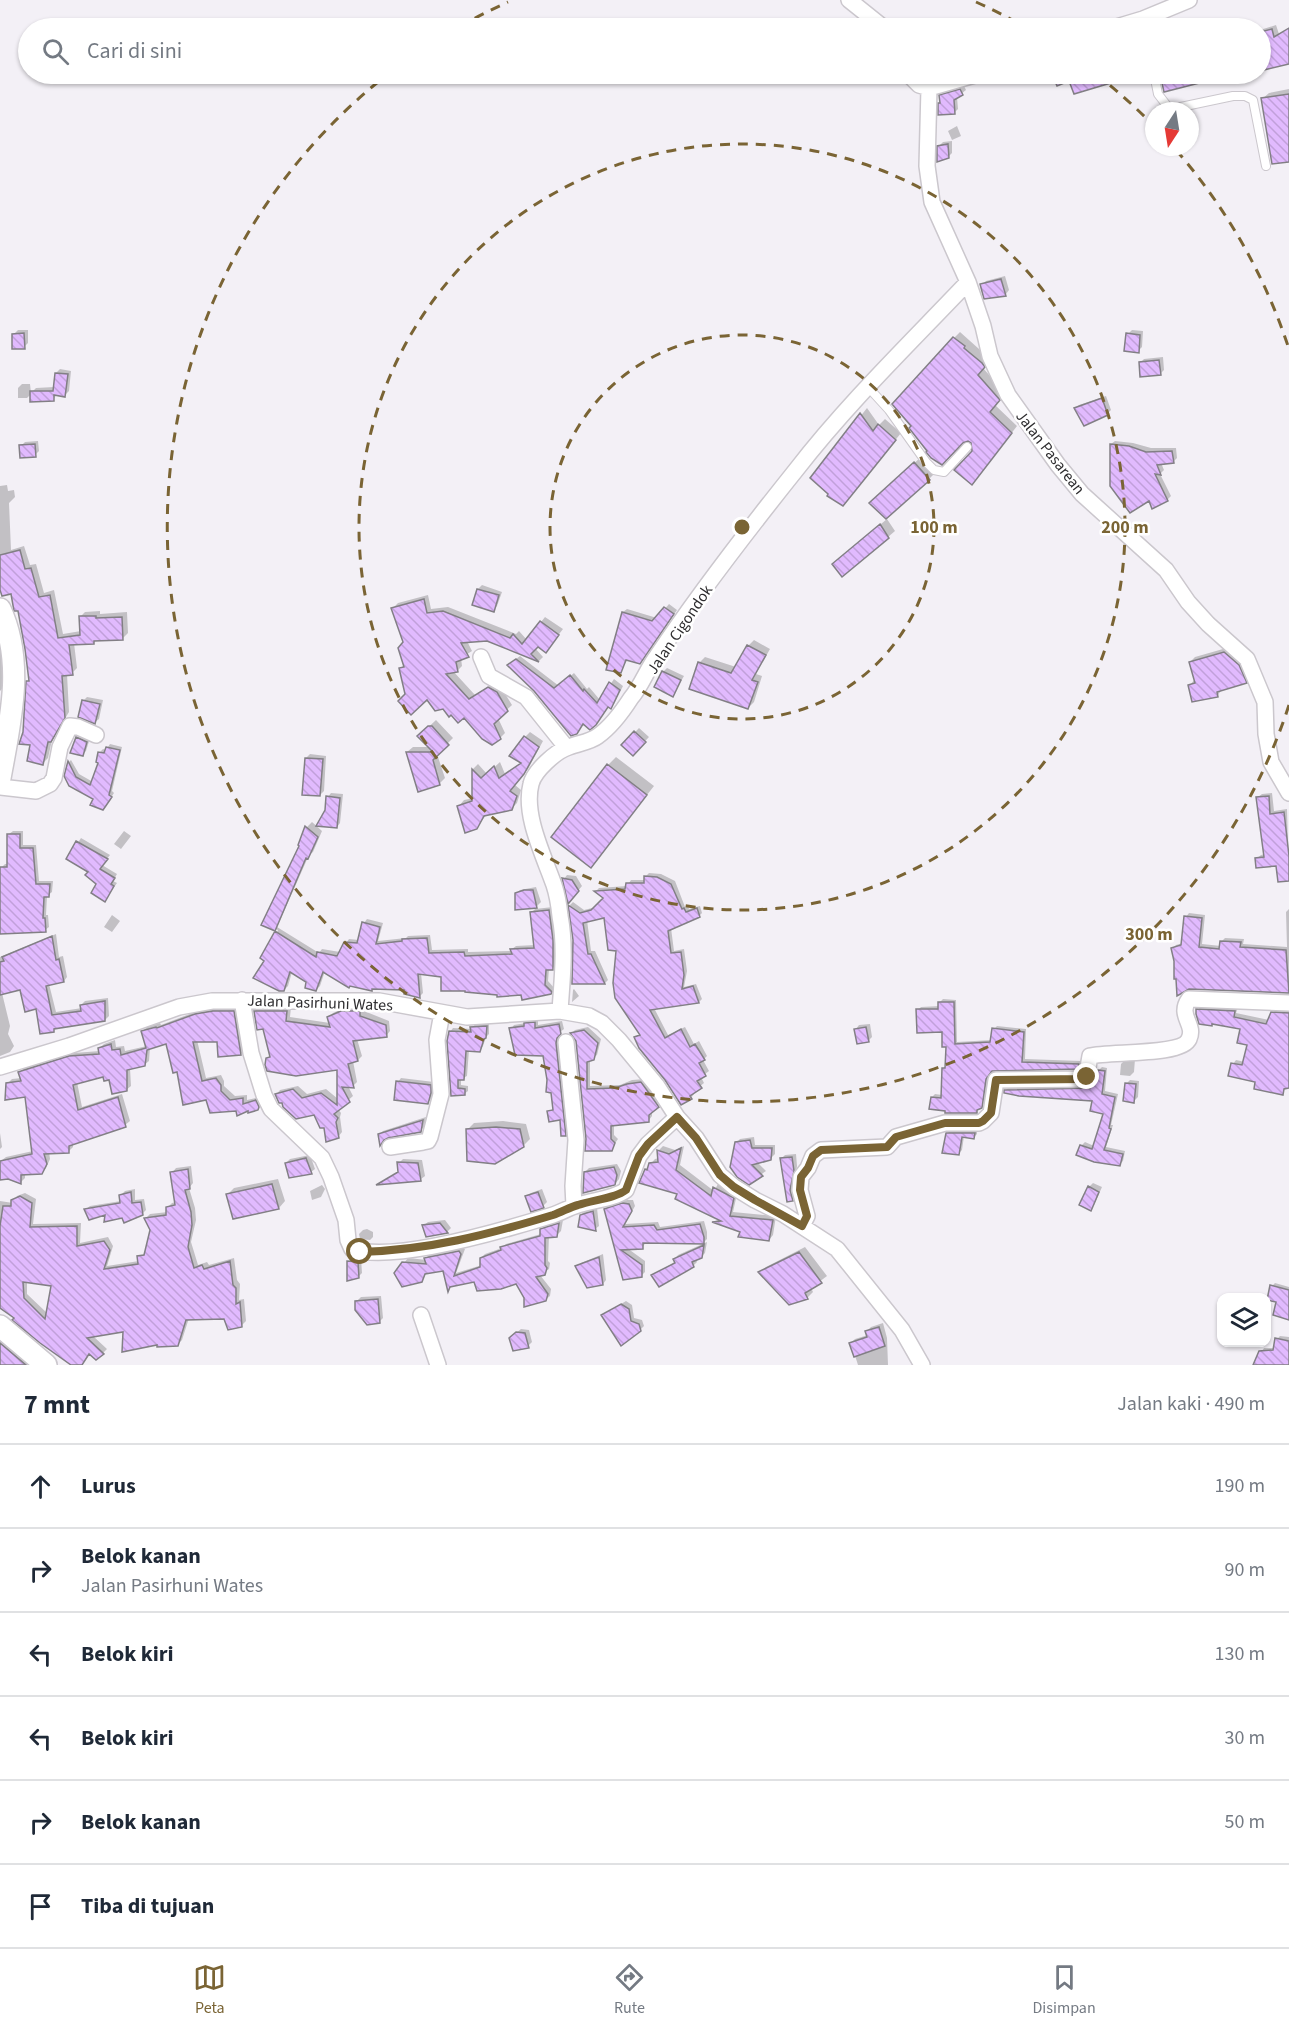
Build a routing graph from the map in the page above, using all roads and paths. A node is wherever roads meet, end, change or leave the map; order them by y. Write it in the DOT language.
graph roads {
  1 [pos="849,0"];
  2 [pos="1189,0"];
  3 [pos="872,18"];
  4 [pos="1155,18"];
  5 [pos="918,84"];
  6 [pos="943,84"];
  7 [pos="1156,84"];
  8 [pos="929,88"];
  9 [pos="1266,166"];
  10 [pos="968,282"];
  11 [pos="868,387"];
  12 [pos="967,447"];
  13 [pos="0,609"];
  14 [pos="481,657"];
  15 [pos="96,735"];
  16 [pos="566,747"];
  17 [pos="0,778"];
  18 [pos="0,787"];
  19 [pos="1289,793"];
  20 [pos="242,999"];
  21 [pos="1289,1003"];
  22 [pos="560,1011"];
  23 [pos="442,1013"];
  24 [pos="566,1042"];
  25 [pos="0,1067"];
  26 [pos="677,1117"];
  27 [pos="390,1147"];
  28 [pos="574,1206"];
  29 [pos="802,1226"];
  30 [pos="421,1315"];
  31 [pos="0,1326"];
  32 [pos="46,1365"];
  33 [pos="438,1365"];
  34 [pos="922,1365"];
  1 -- 3 [label="street"];
  2 -- 4 [label="street"];
  5 -- 8 [label="street"];
  6 -- 8 [label="street"];
  7 -- 9 [label="lane"];
  8 -- 10 [label="street, Jalan Pasarean"];
  10 -- 11 [label="street, Jalan Cigondok"];
  10 -- 19 [label="street, Jalan Pasarean"];
  11 -- 12 [label="lane"];
  11 -- 16 [label="street, Jalan Cigondok"];
  13 -- 17 [label="street"];
  14 -- 16 [label="street"];
  15 -- 18 [label="street"];
  16 -- 22 [label="street, Jalan Cigondok"];
  20 -- 23 [label="street, Jalan Pasirhuni Wates"];
  20 -- 25 [label="street, Jalan Pasirhuni Wates"];
  20 -- 28 [label="street"];
  21 -- 29 [label="street"];
  22 -- 23 [label="street, Jalan Pasirhuni Wates"];
  22 -- 26 [label="street, Jalan Pasirhuni Wates"];
  23 -- 27 [label="street"];
  24 -- 28 [label="street"];
  26 -- 28 [label="street"];
  26 -- 29 [label="street, Jalan Pasirhuni Wates"];
  29 -- 34 [label="street, Jalan Pasirhuni Wates"];
  30 -- 33 [label="street"];
  31 -- 32 [label="street"];
}
